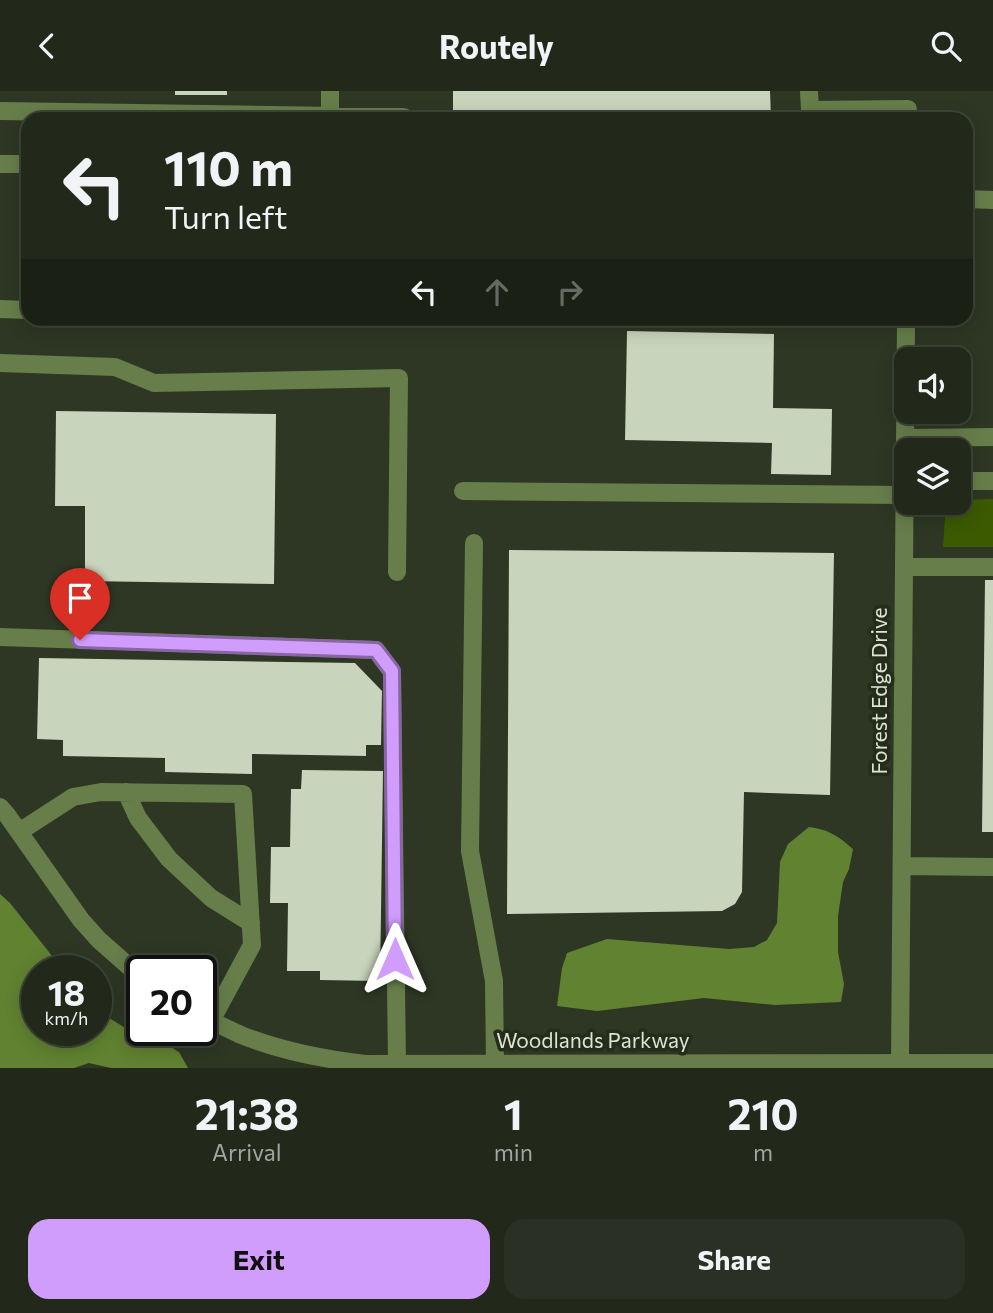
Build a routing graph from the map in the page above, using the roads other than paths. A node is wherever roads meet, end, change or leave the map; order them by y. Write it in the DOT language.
graph roads {
  1 [pos="330,91"];
  2 [pos="810,91"];
  3 [pos="908,106"];
  4 [pos="0,111"];
  5 [pos="66,112"];
  6 [pos="330,112"];
  7 [pos="0,164"];
  8 [pos="21,164"];
  9 [pos="973,199"];
  10 [pos="993,200"];
  11 [pos="0,309"];
  12 [pos="21,310"];
  13 [pos="906,326"];
  14 [pos="0,363"];
  15 [pos="993,437"];
  16 [pos="905,438"];
  17 [pos="971,481"];
  18 [pos="993,481"];
  19 [pos="894,486"];
  20 [pos="463,491"];
  21 [pos="905,515"];
  22 [pos="474,543"];
  23 [pos="904,567"];
  24 [pos="993,567"];
  25 [pos="397,572"];
  26 [pos="0,637"];
  27 [pos="126,792"];
  28 [pos="0,807"];
  29 [pos="19,832"];
  30 [pos="902,866"];
  31 [pos="993,867"];
  32 [pos="251,923"];
  33 [pos="126,964"];
  34 [pos="217,1001"];
  35 [pos="217,1023"];
  36 [pos="900,1063"];
  37 [pos="397,1064"];
  38 [pos="495,1064"];
  39 [pos="988,1065"];
  40 [pos="464,1066"];
  1 -- 6 [label="street"];
  2 -- 3 [label="street"];
  4 -- 5 [label="street"];
  7 -- 8 [label="street"];
  9 -- 10 [label="street"];
  11 -- 12 [label="street"];
  13 -- 16 [label="street, Forest Edge Drive"];
  14 -- 25 [label="street"];
  15 -- 16 [label="street"];
  17 -- 18 [label="street"];
  19 -- 20 [label="street"];
  21 -- 23 [label="street, Forest Edge Drive"];
  22 -- 38 [label="street"];
  23 -- 24 [label="street"];
  23 -- 30 [label="street, Forest Edge Drive"];
  26 -- 37 [label="street"];
  27 -- 29 [label="street"];
  27 -- 32 [label="street"];
  27 -- 32 [label="street"];
  28 -- 29 [label="street"];
  29 -- 33 [label="street"];
  30 -- 31 [label="street"];
  30 -- 36 [label="street, Forest Edge Drive"];
  32 -- 34 [label="street"];
  35 -- 37 [label="street, Woodlands Parkway"];
  36 -- 38 [label="street, Woodlands Parkway"];
  36 -- 39 [label="street, Woodlands Parkway"];
  37 -- 40 [label="street, Woodlands Parkway"];
  38 -- 40 [label="street, Woodlands Parkway"];
}
